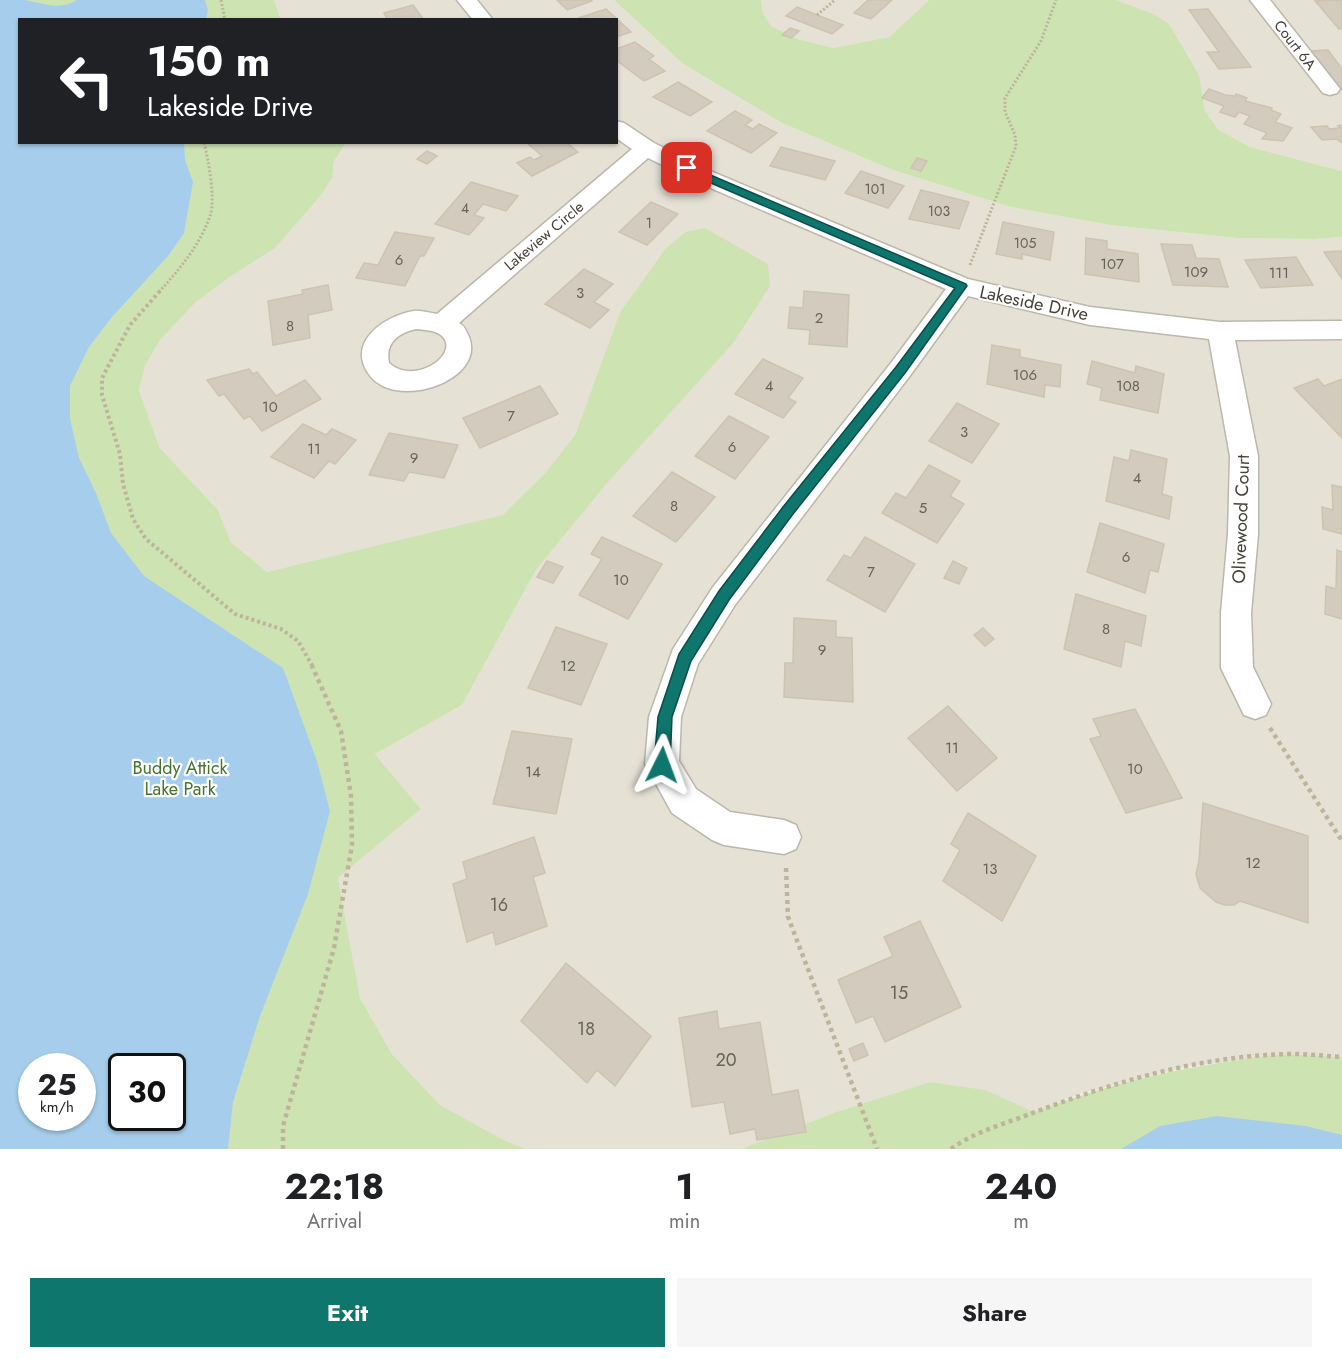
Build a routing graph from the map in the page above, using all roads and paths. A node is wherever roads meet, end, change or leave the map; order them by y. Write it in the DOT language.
graph roads {
  1 [pos="221,0"];
  2 [pos="466,0"];
  3 [pos="835,0"];
  4 [pos="1056,0"];
  5 [pos="1260,0"];
  6 [pos="817,15"];
  7 [pos="225,18"];
  8 [pos="482,18"];
  9 [pos="1330,89"];
  10 [pos="618,129"];
  11 [pos="204,144"];
  12 [pos="646,148"];
  13 [pos="967,288"];
  14 [pos="441,323"];
  15 [pos="1342,330"];
  16 [pos="1220,331"];
  17 [pos="1255,704"];
  18 [pos="784,837"];
  19 [pos="1342,841"];
  20 [pos="1342,1057"];
  21 [pos="283,1149"];
  22 [pos="877,1149"];
  23 [pos="951,1149"];
  1 -- 7 [label="path"];
  2 -- 8 [label="street"];
  3 -- 6 [label="path"];
  4 -- 13 [label="path"];
  5 -- 9 [label="street, Court 6A"];
  10 -- 12 [label="street, Lakeside Drive"];
  11 -- 21 [label="path"];
  12 -- 13 [label="street, Lakeside Drive"];
  12 -- 14 [label="street, Lakeview Circle"];
  13 -- 16 [label="street, Lakeside Drive"];
  13 -- 18 [label="street"];
  15 -- 16 [label="street, Lakeside Drive"];
  16 -- 17 [label="street, Olivewood Court"];
  17 -- 19 [label="path"];
  18 -- 22 [label="path"];
  20 -- 23 [label="path"];
}
